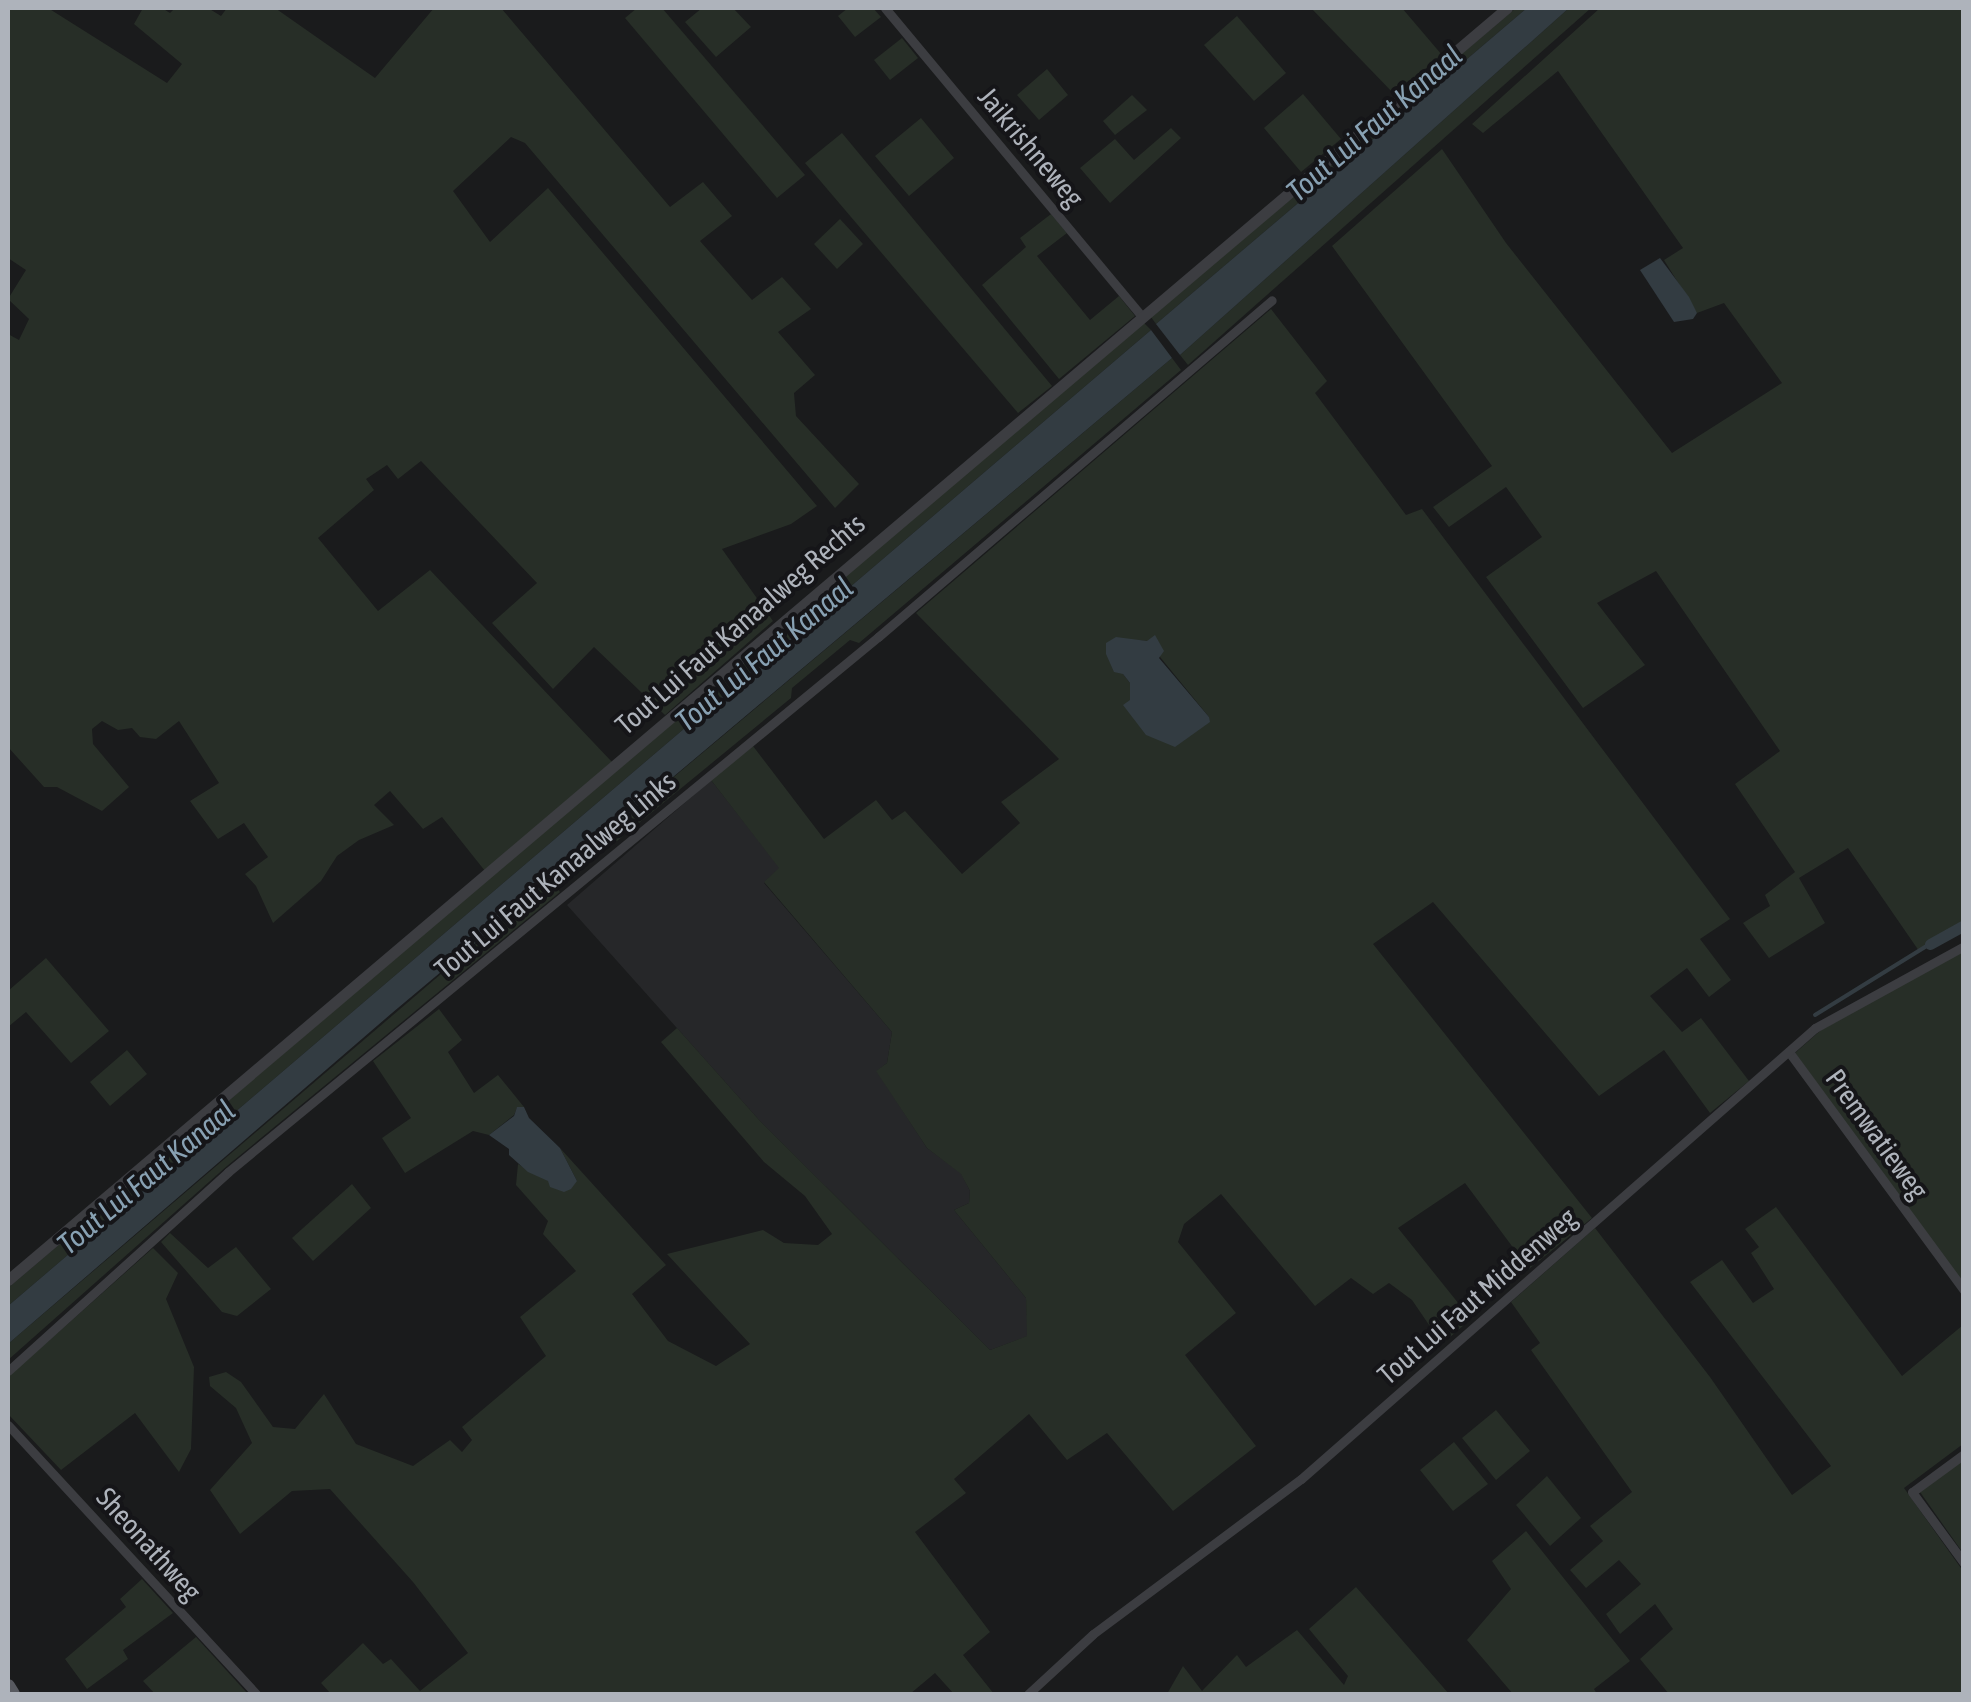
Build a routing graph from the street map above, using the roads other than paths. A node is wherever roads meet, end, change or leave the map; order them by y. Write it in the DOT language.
graph roads {
  1 [pos="885,8"];
  2 [pos="1507,8"];
  3 [pos="1272,300"];
  4 [pos="1142,316"];
  5 [pos="1964,946"];
  6 [pos="1790,1052"];
  7 [pos="8,1280"];
  8 [pos="1964,1290"];
  9 [pos="8,1371"];
  10 [pos="8,1424"];
  11 [pos="1964,1454"];
  12 [pos="1964,1563"];
  13 [pos="8,1686"];
  14 [pos="13,1694"];
  15 [pos="256,1694"];
  16 [pos="1028,1694"];
  1 -- 4 [label="street, Jaikrishneweg"];
  2 -- 4 [label="street, Tout Lui Faut Kanaalweg Rechts"];
  3 -- 9 [label="street, Tout Lui Faut Kanaalweg Links"];
  4 -- 7 [label="street, Tout Lui Faut Kanaalweg Rechts"];
  5 -- 6 [label="street, Tout Lui Faut Middenweg"];
  6 -- 8 [label="street, Premwatieweg"];
  6 -- 16 [label="street, Tout Lui Faut Middenweg"];
  10 -- 15 [label="street, Sheonathweg"];
  11 -- 12 [label="street"];
  13 -- 14 [label="main road"];
}
